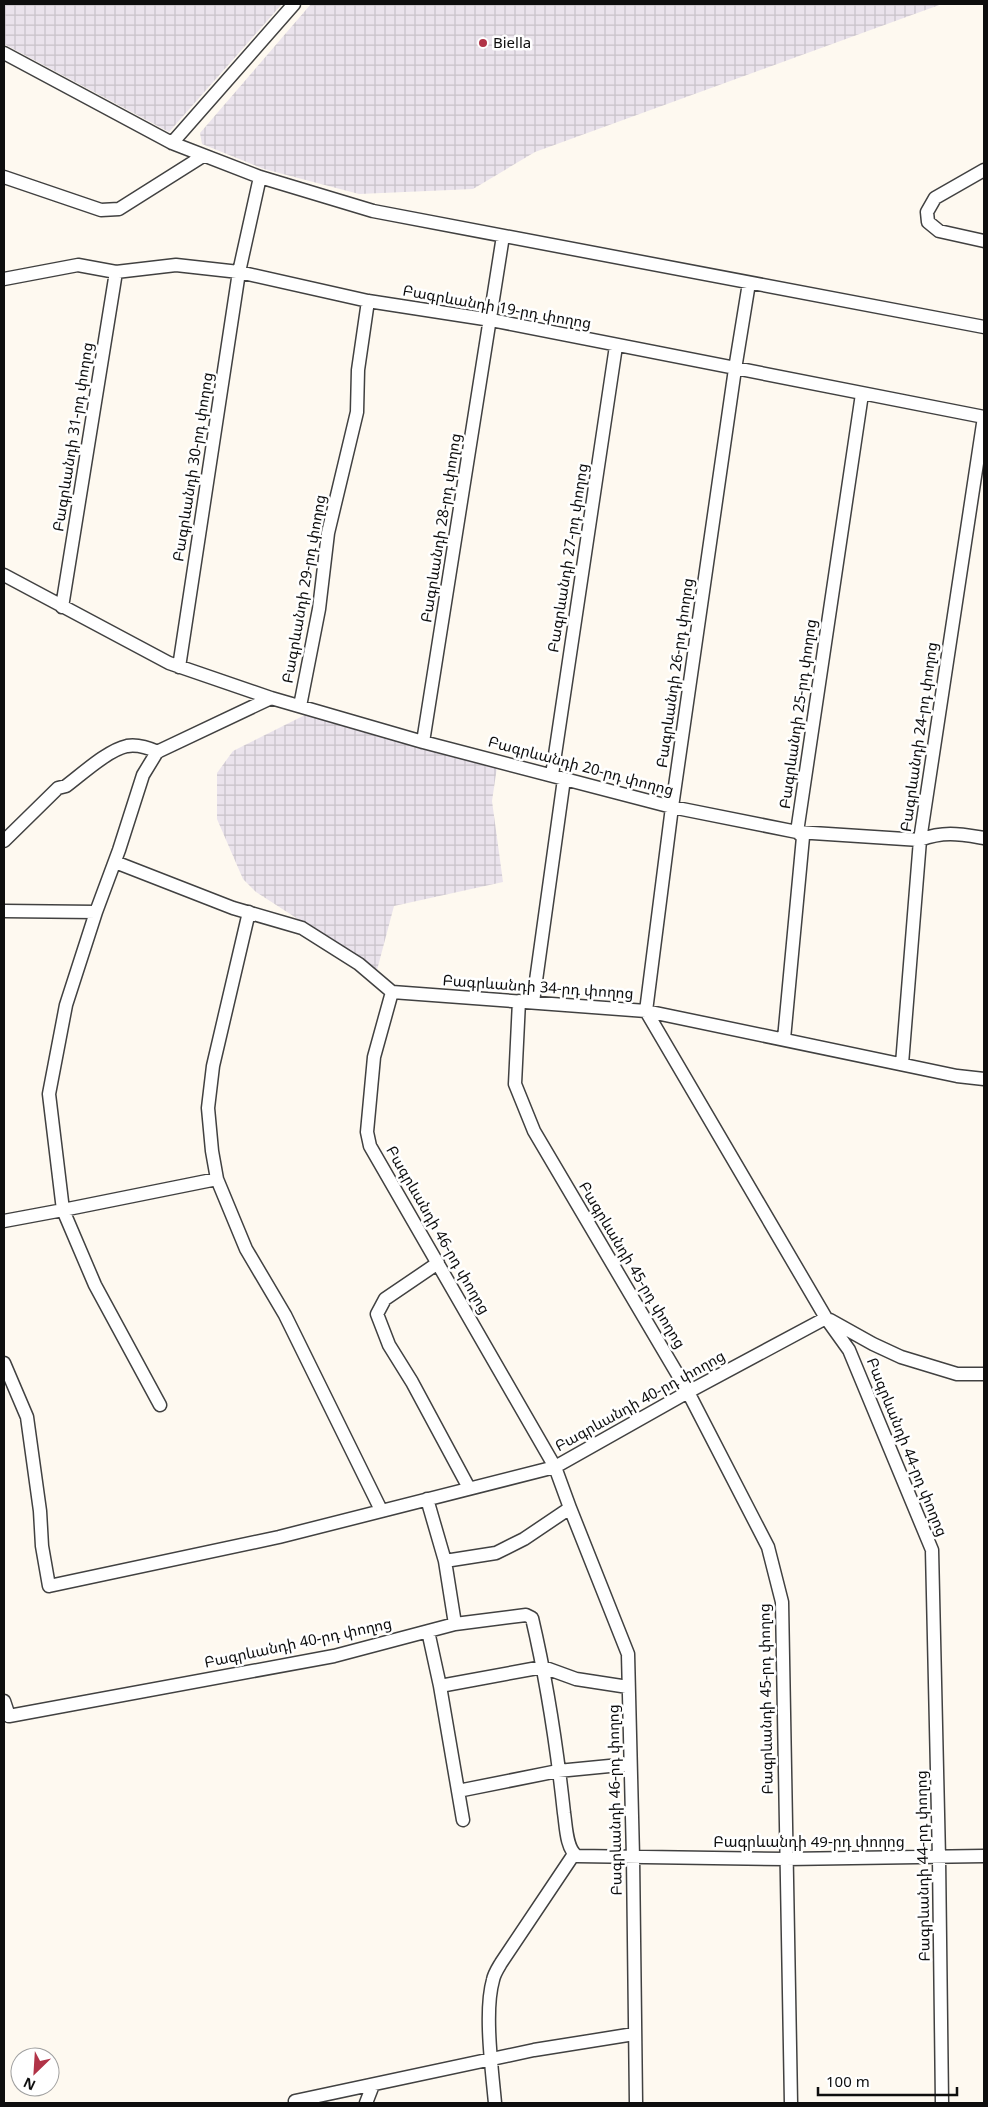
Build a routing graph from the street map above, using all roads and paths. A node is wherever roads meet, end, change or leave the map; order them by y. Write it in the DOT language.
graph roads {
  1 [pos="294,4"];
  2 [pos="4,53"];
  3 [pos="172,142"];
  4 [pos="204,156"];
  5 [pos="984,170"];
  6 [pos="4,177"];
  7 [pos="260,177"];
  8 [pos="503,236"];
  9 [pos="984,241"];
  10 [pos="116,272"];
  11 [pos="240,272"];
  12 [pos="4,279"];
  13 [pos="749,283"];
  14 [pos="368,301"];
  15 [pos="491,320"];
  16 [pos="984,327"];
  17 [pos="616,346"];
  18 [pos="734,369"];
  19 [pos="862,394"];
  20 [pos="984,417"];
  21 [pos="4,575"];
  22 [pos="62,607"];
  23 [pos="179,667"];
  24 [pos="271,698"];
  25 [pos="300,706"];
  26 [pos="422,742"];
  27 [pos="158,752"];
  28 [pos="558,777"];
  29 [pos="672,807"];
  30 [pos="797,832"];
  31 [pos="984,838"];
  32 [pos="920,840"];
  33 [pos="4,842"];
  34 [pos="115,862"];
  35 [pos="4,911"];
  36 [pos="96,912"];
  37 [pos="249,912"];
  38 [pos="392,992"];
  39 [pos="519,1001"];
  40 [pos="534,1002"];
  41 [pos="646,1011"];
  42 [pos="784,1039"];
  43 [pos="902,1064"];
  44 [pos="984,1078"];
  45 [pos="217,1179"];
  46 [pos="63,1210"];
  47 [pos="4,1221"];
  48 [pos="438,1263"];
  49 [pos="826,1318"];
  50 [pos="4,1363"];
  51 [pos="984,1374"];
  52 [pos="688,1392"];
  53 [pos="160,1404"];
  54 [pos="555,1467"];
  55 [pos="468,1488"];
  56 [pos="427,1499"];
  57 [pos="570,1508"];
  58 [pos="382,1510"];
  59 [pos="445,1561"];
  60 [pos="455,1624"];
  61 [pos="428,1631"];
  62 [pos="543,1667"];
  63 [pos="440,1686"];
  64 [pos="628,1687"];
  65 [pos="4,1701"];
  66 [pos="630,1764"];
  67 [pos="558,1771"];
  68 [pos="458,1791"];
  69 [pos="462,1820"];
  70 [pos="574,1854"];
  71 [pos="984,1856"];
  72 [pos="633,1857"];
  73 [pos="939,1858"];
  74 [pos="786,1859"];
  75 [pos="634,2034"];
  76 [pos="491,2059"];
  77 [pos="373,2085"];
  78 [pos="295,2102"];
  79 [pos="366,2103"];
  80 [pos="495,2103"];
  81 [pos="636,2103"];
  82 [pos="790,2103"];
  83 [pos="942,2103"];
  1 -- 3 [label="street"];
  2 -- 3 [label="street"];
  3 -- 4 [label="street"];
  4 -- 6 [label="street"];
  4 -- 7 [label="street"];
  5 -- 9 [label="street"];
  7 -- 8 [label="street"];
  7 -- 11 [label="street, Բագրևանդի 30-րդ փողոց"];
  8 -- 13 [label="street"];
  8 -- 15 [label="street, Բագրևանդի 28-րդ փողոց"];
  10 -- 11 [label="street, Բագրևանդի 19-րդ փողոց"];
  10 -- 12 [label="street, Բագրևանդի 19-րդ փողոց"];
  10 -- 22 [label="street, Բագրևանդի 31-րդ փողոց"];
  11 -- 14 [label="street, Բագրևանդի 19-րդ փողոց"];
  11 -- 23 [label="street, Բագրևանդի 30-րդ փողոց"];
  13 -- 16 [label="street"];
  13 -- 18 [label="street, Բագրևանդի 26-րդ փողոց"];
  14 -- 15 [label="street, Բագրևանդի 19-րդ փողոց"];
  14 -- 25 [label="street, Բագրևանդի 29-րդ փողոց"];
  15 -- 17 [label="street, Բագրևանդի 19-րդ փողոց"];
  15 -- 26 [label="street, Բագրևանդի 28-րդ փողոց"];
  17 -- 18 [label="street, Բագրևանդի 19-րդ փողոց"];
  17 -- 28 [label="street, Բագրևանդի 27-րդ փողոց"];
  18 -- 19 [label="street, Բագրևանդի 19-րդ փողոց"];
  18 -- 29 [label="street, Բագրևանդի 26-րդ փողոց"];
  19 -- 20 [label="street, Բագրևանդի 19-րդ փողոց"];
  19 -- 30 [label="street, Բագրևանդի 25-րդ փողոց"];
  20 -- 32 [label="street, Բագրևանդի 24-րդ փողոց"];
  21 -- 22 [label="street, Բագրևանդի 20-րդ փողոց"];
  22 -- 23 [label="street, Բագրևանդի 20-րդ փողոց"];
  23 -- 24 [label="street, Բագրևանդի 20-րդ փողոց"];
  24 -- 25 [label="street, Բագրևանդի 20-րդ փողոց"];
  24 -- 27 [label="street"];
  25 -- 26 [label="street, Բագրևանդի 20-րդ փողոց"];
  26 -- 28 [label="street, Բագրևանդի 20-րդ փողոց"];
  27 -- 33 [label="street"];
  27 -- 34 [label="street"];
  28 -- 29 [label="street, Բագրևանդի 20-րդ փողոց"];
  28 -- 40 [label="street, Բագրևանդի 27-րդ փողոց"];
  29 -- 30 [label="street, Բագրևանդի 20-րդ փողոց"];
  29 -- 41 [label="street, Բագրևանդի 26-րդ փողոց"];
  30 -- 32 [label="street, Բագրևանդի 20-րդ փողոց"];
  30 -- 42 [label="street, Բագրևանդի 25-րդ փողոց"];
  31 -- 32 [label="street, Բագրևանդի 20-րդ փողոց"];
  32 -- 43 [label="street, Բագրևանդի 24-րդ փողոց"];
  34 -- 36 [label="street"];
  34 -- 37 [label="street"];
  35 -- 36 [label="street"];
  36 -- 46 [label="street"];
  37 -- 38 [label="street"];
  37 -- 45 [label="street"];
  38 -- 39 [label="street, Բագրևանդի 34-րդ փողոց"];
  38 -- 48 [label="street, Բագրևանդի 46-րդ փողոց"];
  39 -- 40 [label="street, Բագրևանդի 34-րդ փողոց"];
  39 -- 52 [label="street, Բագրևանդի 45-րդ փողոց"];
  40 -- 41 [label="street, Բագրևանդի 34-րդ փողոց"];
  41 -- 42 [label="street, Բագրևանդի 34-րդ փողոց"];
  41 -- 49 [label="street, Բագրևանդի 44-րդ փողոց"];
  42 -- 43 [label="street, Բագրևանդի 34-րդ փողոց"];
  43 -- 44 [label="street, Բագրևանդի 34-րդ փողոց"];
  45 -- 46 [label="street"];
  45 -- 58 [label="street"];
  46 -- 47 [label="street"];
  46 -- 53 [label="street"];
  48 -- 54 [label="street, Բագրևանդի 46-րդ փողոց"];
  48 -- 55 [label="street"];
  49 -- 51 [label="street"];
  49 -- 52 [label="street, Բագրևանդի 40-րդ փողոց"];
  49 -- 73 [label="street, Բագրևանդի 44-րդ փողոց"];
  50 -- 58 [label="street"];
  52 -- 54 [label="street, Բագրևանդի 40-րդ փողոց"];
  52 -- 74 [label="street, Բագրևանդի 45-րդ փողոց"];
  54 -- 55 [label="street"];
  54 -- 57 [label="street, Բագրևանդի 40-րդ փողոց"];
  55 -- 56 [label="street"];
  56 -- 58 [label="street"];
  56 -- 59 [label="street"];
  57 -- 59 [label="street"];
  57 -- 64 [label="street, Բագրևանդի 46-րդ փողոց"];
  59 -- 60 [label="street"];
  60 -- 61 [label="street, Բագրևանդի 40-րդ փողոց"];
  60 -- 62 [label="street, Բագրևանդի 40-րդ փողոց"];
  61 -- 63 [label="street"];
  61 -- 65 [label="street, Բագրևանդի 40-րդ փողոց"];
  62 -- 63 [label="street"];
  62 -- 64 [label="street"];
  62 -- 67 [label="street"];
  63 -- 68 [label="street"];
  64 -- 66 [label="street, Բագրևանդի 46-րդ փողոց"];
  66 -- 67 [label="street"];
  66 -- 72 [label="street, Բագրևանդի 46-րդ փողոց"];
  67 -- 68 [label="street"];
  67 -- 70 [label="street"];
  68 -- 69 [label="street"];
  70 -- 72 [label="street, Բագրևանդի 49-րդ փողոց"];
  70 -- 76 [label="street"];
  71 -- 73 [label="street, Բագրևանդի 49-րդ փողոց"];
  72 -- 74 [label="street, Բագրևանդի 49-րդ փողոց"];
  72 -- 75 [label="street, Բագրևանդի 46-րդ փողոց"];
  73 -- 74 [label="street, Բագրևանդի 49-րդ փողոց"];
  73 -- 83 [label="street, Բագրևանդի 44-րդ փողոց"];
  74 -- 82 [label="street, Բագրևանդի 45-րդ փողոց"];
  75 -- 76 [label="street"];
  75 -- 81 [label="street, Բագրևանդի 46-րդ փողոց"];
  76 -- 77 [label="street"];
  76 -- 80 [label="street"];
  77 -- 78 [label="street"];
  77 -- 79 [label="street"];
}
